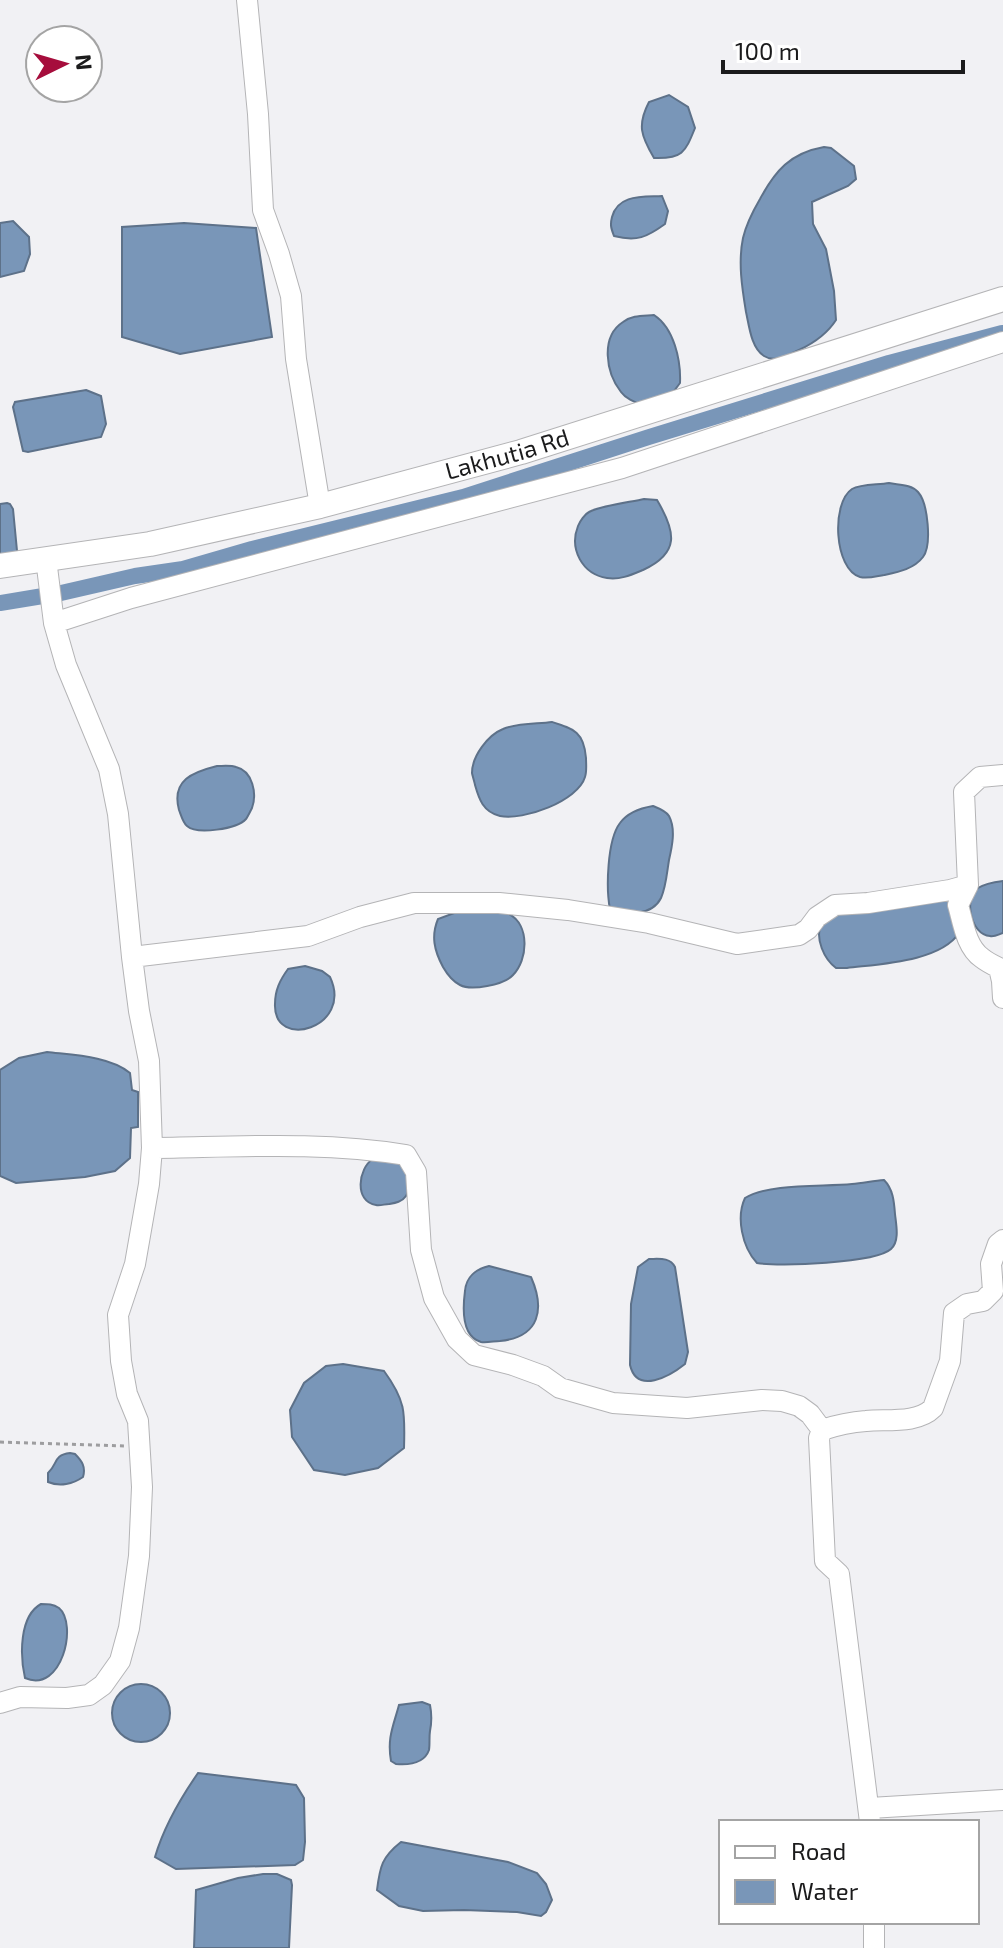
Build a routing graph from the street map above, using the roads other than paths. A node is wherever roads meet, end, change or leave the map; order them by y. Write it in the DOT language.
graph roads {
  1 [pos="247,0"];
  2 [pos="1003,299"];
  3 [pos="1003,342"];
  4 [pos="320,506"];
  5 [pos="0,566"];
  6 [pos="47,569"];
  7 [pos="53,616"];
  8 [pos="1003,775"];
  9 [pos="968,885"];
  10 [pos="132,957"];
  11 [pos="1003,998"];
  12 [pos="152,1148"];
  13 [pos="1003,1240"];
  14 [pos="822,1430"];
  15 [pos="0,1703"];
  16 [pos="1003,1800"];
  17 [pos="870,1815"];
  18 [pos="874,1924"];
  19 [pos="874,1948"];
  1 -- 4 [label="street"];
  2 -- 4 [label="street, Lakhutia Rd"];
  3 -- 7 [label="street"];
  4 -- 6 [label="street, Lakhutia Rd"];
  5 -- 6 [label="street, Lakhutia Rd"];
  6 -- 7 [label="street"];
  7 -- 10 [label="street"];
  8 -- 9 [label="street"];
  9 -- 10 [label="street"];
  9 -- 11 [label="street"];
  10 -- 12 [label="street"];
  12 -- 14 [label="street"];
  12 -- 15 [label="street"];
  13 -- 14 [label="street"];
  14 -- 17 [label="street"];
  16 -- 17 [label="street"];
  18 -- 19 [label="street"];
}
